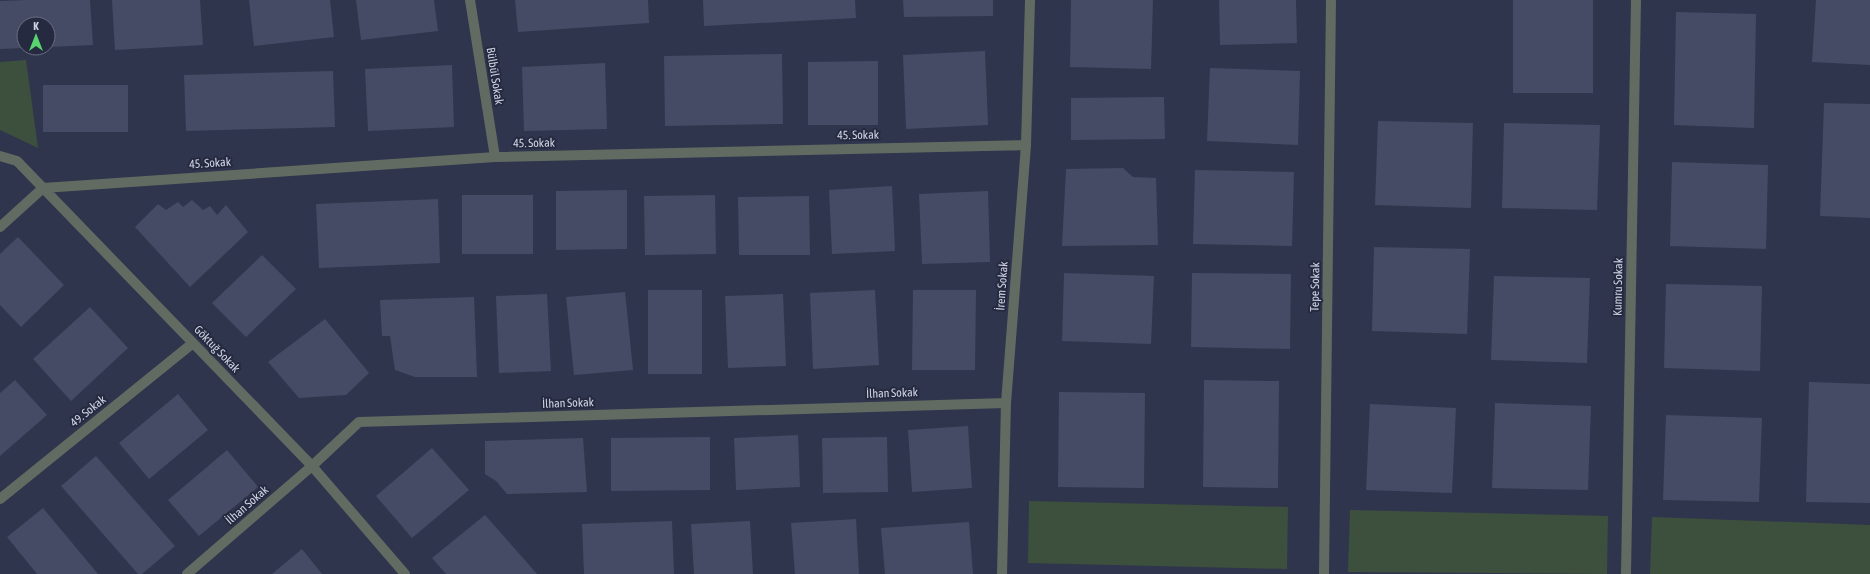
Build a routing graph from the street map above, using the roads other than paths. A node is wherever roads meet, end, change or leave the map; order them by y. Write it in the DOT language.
graph roads {
  1 [pos="470,0"];
  2 [pos="1030,0"];
  3 [pos="1331,0"];
  4 [pos="1636,0"];
  5 [pos="1026,145"];
  6 [pos="0,156"];
  7 [pos="495,156"];
  8 [pos="43,188"];
  9 [pos="0,227"];
  10 [pos="193,343"];
  11 [pos="1006,403"];
  12 [pos="312,466"];
  13 [pos="0,499"];
  14 [pos="187,574"];
  15 [pos="405,574"];
  16 [pos="1002,574"];
  17 [pos="1324,574"];
  18 [pos="1626,574"];
  1 -- 7 [label="street, Bülbül Sokak"];
  2 -- 5 [label="street, İrem Sokak"];
  3 -- 17 [label="street, Tepe Sokak"];
  4 -- 18 [label="street, Kumru Sokak"];
  5 -- 7 [label="street, 45. Sokak"];
  5 -- 11 [label="street, İrem Sokak"];
  6 -- 8 [label="street, Göktuğ Sokak"];
  7 -- 8 [label="street, 45. Sokak"];
  8 -- 9 [label="street"];
  8 -- 10 [label="street, Göktuğ Sokak"];
  10 -- 12 [label="street, Göktuğ Sokak"];
  10 -- 13 [label="street, 49. Sokak"];
  11 -- 12 [label="street, İlhan Sokak"];
  11 -- 16 [label="street, İrem Sokak"];
  12 -- 14 [label="street, İlhan Sokak"];
  12 -- 15 [label="street, Göktuğ Sokak"];
}
